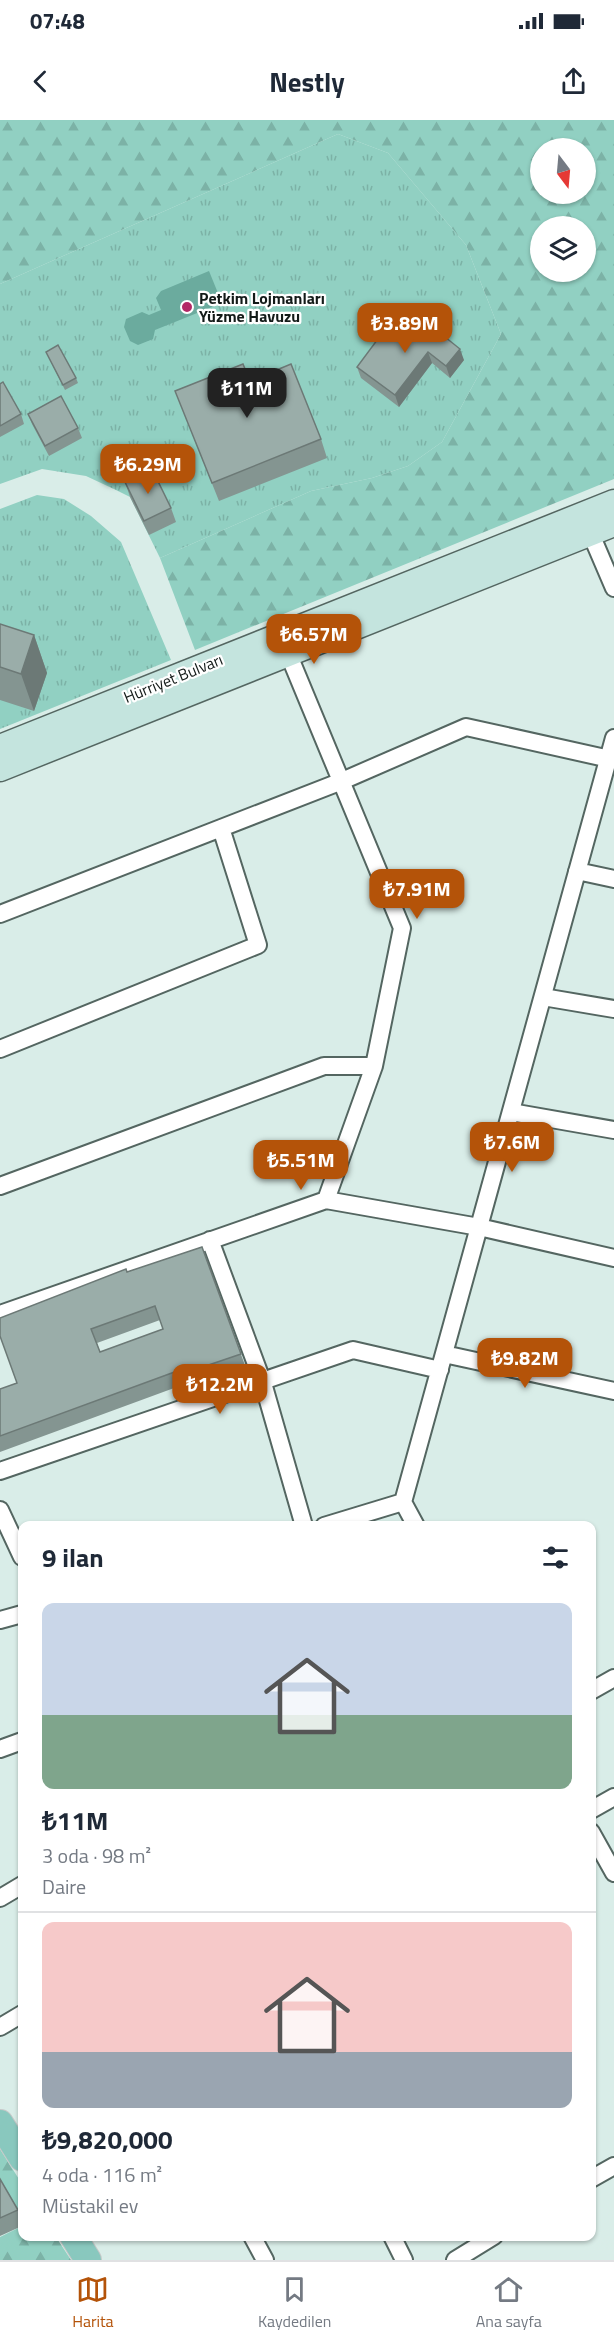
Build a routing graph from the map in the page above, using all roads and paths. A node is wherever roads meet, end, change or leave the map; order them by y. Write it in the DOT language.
graph roads {
  1 [pos="614,502"];
  2 [pos="586,524"];
  3 [pos="614,524"];
  4 [pos="614,588"];
  5 [pos="288,653"];
  6 [pos="614,738"];
  7 [pos="0,747"];
  8 [pos="611,759"];
  9 [pos="0,768"];
  10 [pos="342,781"];
  11 [pos="220,828"];
  12 [pos="578,871"];
  13 [pos="614,879"];
  14 [pos="0,914"];
  15 [pos="543,997"];
  16 [pos="614,1010"];
  17 [pos="0,1048"];
  18 [pos="374,1066"];
  19 [pos="511,1112"];
  20 [pos="614,1130"];
  21 [pos="0,1186"];
  22 [pos="327,1200"];
  23 [pos="479,1227"];
  24 [pos="210,1240"];
  25 [pos="614,1258"];
  26 [pos="0,1314"];
  27 [pos="442,1362"];
  28 [pos="263,1383"];
  29 [pos="614,1391"];
  30 [pos="0,1471"];
  31 [pos="403,1502"];
  32 [pos="0,1510"];
  33 [pos="303,1521"];
  34 [pos="340,1521"];
  35 [pos="413,1521"];
  36 [pos="18,1548"];
  37 [pos="18,1615"];
  38 [pos="0,1620"];
  39 [pos="614,1678"];
  40 [pos="596,1688"];
  41 [pos="18,1742"];
  42 [pos="0,1749"];
  43 [pos="614,1797"];
  44 [pos="596,1807"];
  45 [pos="596,1841"];
  46 [pos="614,1873"];
  47 [pos="18,1887"];
  48 [pos="0,1898"];
  49 [pos="18,2016"];
  50 [pos="0,2027"];
  51 [pos="0,2123"];
  52 [pos="18,2152"];
  53 [pos="614,2166"];
  54 [pos="596,2176"];
  55 [pos="76,2241"];
  56 [pos="255,2241"];
  57 [pos="394,2241"];
  58 [pos="486,2241"];
  59 [pos="88,2260"];
  60 [pos="265,2260"];
  61 [pos="404,2260"];
  62 [pos="455,2260"];
  1 -- 2 [label="main road, Hürriyet Bulvarı"];
  2 -- 3 [label="main road, Hürriyet Bulvarı"];
  2 -- 4 [label="street"];
  2 -- 5 [label="main road, Hürriyet Bulvarı"];
  2 -- 7 [label="main road, Hürriyet Bulvarı"];
  5 -- 9 [label="main road, Hürriyet Bulvarı"];
  5 -- 10 [label="street"];
  6 -- 8 [label="street"];
  8 -- 10 [label="street"];
  8 -- 12 [label="street"];
  10 -- 11 [label="street"];
  10 -- 18 [label="street"];
  11 -- 14 [label="street"];
  11 -- 17 [label="street"];
  12 -- 13 [label="street"];
  12 -- 15 [label="street"];
  15 -- 16 [label="street"];
  15 -- 19 [label="street"];
  18 -- 21 [label="street"];
  18 -- 22 [label="street"];
  19 -- 20 [label="street"];
  19 -- 23 [label="street"];
  22 -- 23 [label="street"];
  22 -- 24 [label="street"];
  23 -- 25 [label="street"];
  23 -- 27 [label="street"];
  24 -- 26 [label="street"];
  24 -- 28 [label="street"];
  27 -- 28 [label="street"];
  27 -- 29 [label="street"];
  27 -- 31 [label="street"];
  28 -- 30 [label="street"];
  28 -- 33 [label="street"];
  31 -- 34 [label="street"];
  31 -- 35 [label="street"];
  32 -- 36 [label="street"];
  37 -- 38 [label="street"];
  39 -- 40 [label="street"];
  41 -- 42 [label="street"];
  43 -- 44 [label="street"];
  45 -- 46 [label="street"];
  47 -- 48 [label="street"];
  49 -- 50 [label="street"];
  51 -- 52 [label="main road"];
  53 -- 54 [label="street"];
  55 -- 59 [label="main road"];
  56 -- 60 [label="street"];
  57 -- 61 [label="street"];
  58 -- 62 [label="street"];
}
